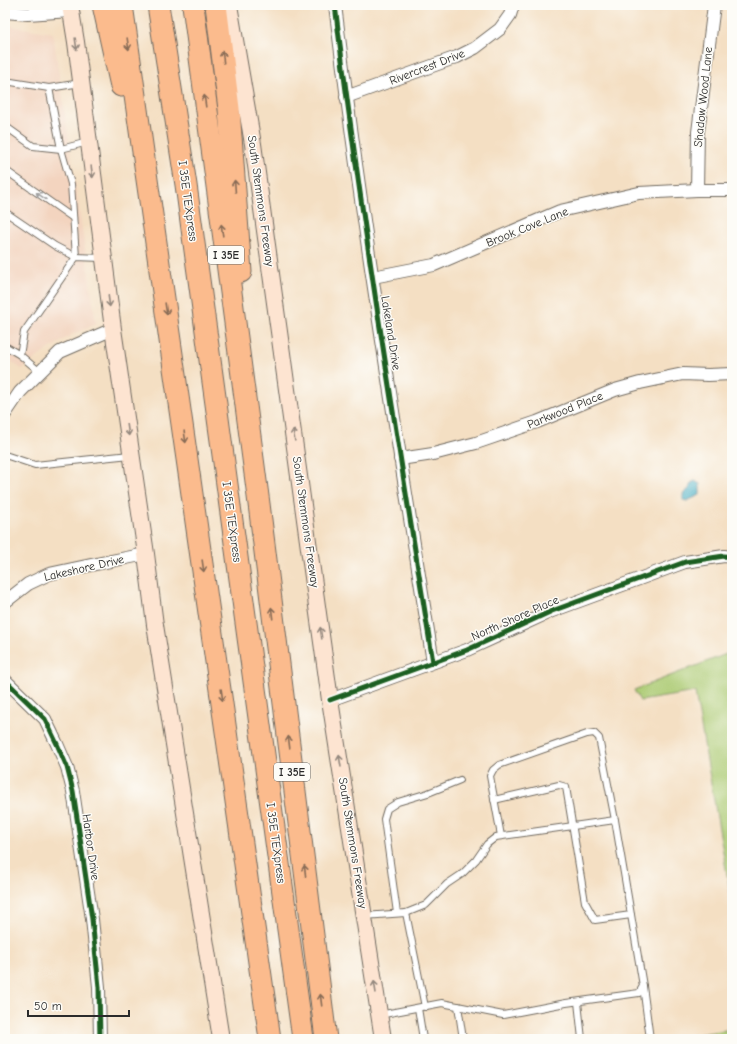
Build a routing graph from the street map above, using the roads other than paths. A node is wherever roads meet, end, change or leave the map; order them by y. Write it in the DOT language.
graph roads {
  1 [pos="103,5"];
  2 [pos="122,5"];
  3 [pos="193,5"];
  4 [pos="216,5"];
  5 [pos="229,5"];
  6 [pos="335,5"];
  7 [pos="513,5"];
  8 [pos="714,5"];
  9 [pos="158,6"];
  10 [pos="70,8"];
  11 [pos="5,12"];
  12 [pos="5,81"];
  13 [pos="80,83"];
  14 [pos="49,88"];
  15 [pos="346,97"];
  16 [pos="5,126"];
  17 [pos="88,142"];
  18 [pos="61,149"];
  19 [pos="5,170"];
  20 [pos="697,190"];
  21 [pos="732,190"];
  22 [pos="5,212"];
  23 [pos="73,218"];
  24 [pos="76,257"];
  25 [pos="104,258"];
  26 [pos="161,270"];
  27 [pos="373,277"];
  28 [pos="113,328"];
  29 [pos="5,346"];
  30 [pos="20,354"];
  31 [pos="40,372"];
  32 [pos="732,374"];
  33 [pos="5,414"];
  34 [pos="5,455"];
  35 [pos="132,455"];
  36 [pos="400,458"];
  37 [pos="259,504"];
  38 [pos="146,554"];
  39 [pos="732,558"];
  40 [pos="5,602"];
  41 [pos="433,662"];
  42 [pos="5,680"];
  43 [pos="330,700"];
  44 [pos="233,776"];
  45 [pos="460,780"];
  46 [pos="494,800"];
  47 [pos="616,820"];
  48 [pos="573,826"];
  49 [pos="501,836"];
  50 [pos="397,913"];
  51 [pos="406,913"];
  52 [pos="631,915"];
  53 [pos="364,916"];
  54 [pos="643,986"];
  55 [pos="578,1002"];
  56 [pos="458,1006"];
  57 [pos="422,1007"];
  58 [pos="379,1015"];
  59 [pos="100,1039"];
  60 [pos="221,1039"];
  61 [pos="258,1039"];
  62 [pos="270,1039"];
  63 [pos="303,1039"];
  64 [pos="326,1039"];
  65 [pos="383,1039"];
  66 [pos="423,1039"];
  67 [pos="463,1039"];
  68 [pos="582,1039"];
  69 [pos="650,1039"];
  1 -- 26 [label="highway"];
  2 -- 26 [label="highway, one-way"];
  37 -- 3 [label="highway, I 35E, one-way"];
  37 -- 4 [label="highway, one-way"];
  43 -- 5 [label="main road, South Stemmons Freeway, one-way"];
  6 -- 15 [label="street, Lakeland Drive"];
  7 -- 15 [label="street, Rivercrest Drive"];
  8 -- 20 [label="street, Shadow Wood Lane"];
  9 -- 63 [label="highway, I 35E TEXpress"];
  10 -- 11 [label="street"];
  10 -- 13 [label="main road, one-way"];
  12 -- 14 [label="lane"];
  13 -- 14 [label="lane"];
  13 -- 17 [label="main road"];
  14 -- 18 [label="lane"];
  15 -- 27 [label="street, Lakeland Drive"];
  16 -- 18 [label="lane"];
  17 -- 18 [label="lane"];
  17 -- 25 [label="main road, one-way"];
  18 -- 23 [label="lane"];
  23 -- 19 [label="lane, one-way"];
  20 -- 21 [label="street, Brook Cove Lane"];
  20 -- 27 [label="street, Brook Cove Lane"];
  22 -- 24 [label="lane"];
  23 -- 24 [label="lane"];
  24 -- 25 [label="lane"];
  24 -- 30 [label="lane"];
  25 -- 28 [label="main road, one-way"];
  26 -- 44 [label="highway, one-way"];
  27 -- 36 [label="street, Lakeland Drive"];
  28 -- 31 [label="street"];
  28 -- 35 [label="main road, one-way"];
  29 -- 30 [label="lane"];
  30 -- 31 [label="lane"];
  31 -- 33 [label="street"];
  32 -- 36 [label="street, Parkwood Place"];
  34 -- 35 [label="lane"];
  35 -- 38 [label="main road"];
  36 -- 41 [label="street, Lakeland Drive"];
  64 -- 37 [label="highway, I 35E, one-way"];
  38 -- 40 [label="street, Lakeshore Drive"];
  38 -- 60 [label="main road"];
  39 -- 41 [label="street, North Shore Place"];
  41 -- 43 [label="street, North Shore Place"];
  42 -- 59 [label="street, Harbor Drive"];
  53 -- 43 [label="main road, South Stemmons Freeway, one-way"];
  44 -- 61 [label="highway"];
  44 -- 62 [label="highway"];
  45 -- 50 [label="lane"];
  46 -- 47 [label="lane"];
  46 -- 48 [label="lane"];
  46 -- 49 [label="lane"];
  47 -- 48 [label="lane"];
  47 -- 52 [label="lane"];
  48 -- 49 [label="lane"];
  48 -- 52 [label="lane"];
  49 -- 51 [label="lane"];
  50 -- 51 [label="lane"];
  50 -- 53 [label="lane"];
  51 -- 57 [label="lane"];
  52 -- 54 [label="lane"];
  58 -- 53 [label="main road, South Stemmons Freeway, one-way"];
  54 -- 55 [label="lane"];
  54 -- 69 [label="lane"];
  55 -- 56 [label="lane"];
  55 -- 68 [label="lane"];
  56 -- 57 [label="lane"];
  56 -- 67 [label="lane"];
  57 -- 58 [label="lane"];
  57 -- 66 [label="lane"];
  58 -- 65 [label="main road, South Stemmons Freeway"];
}
